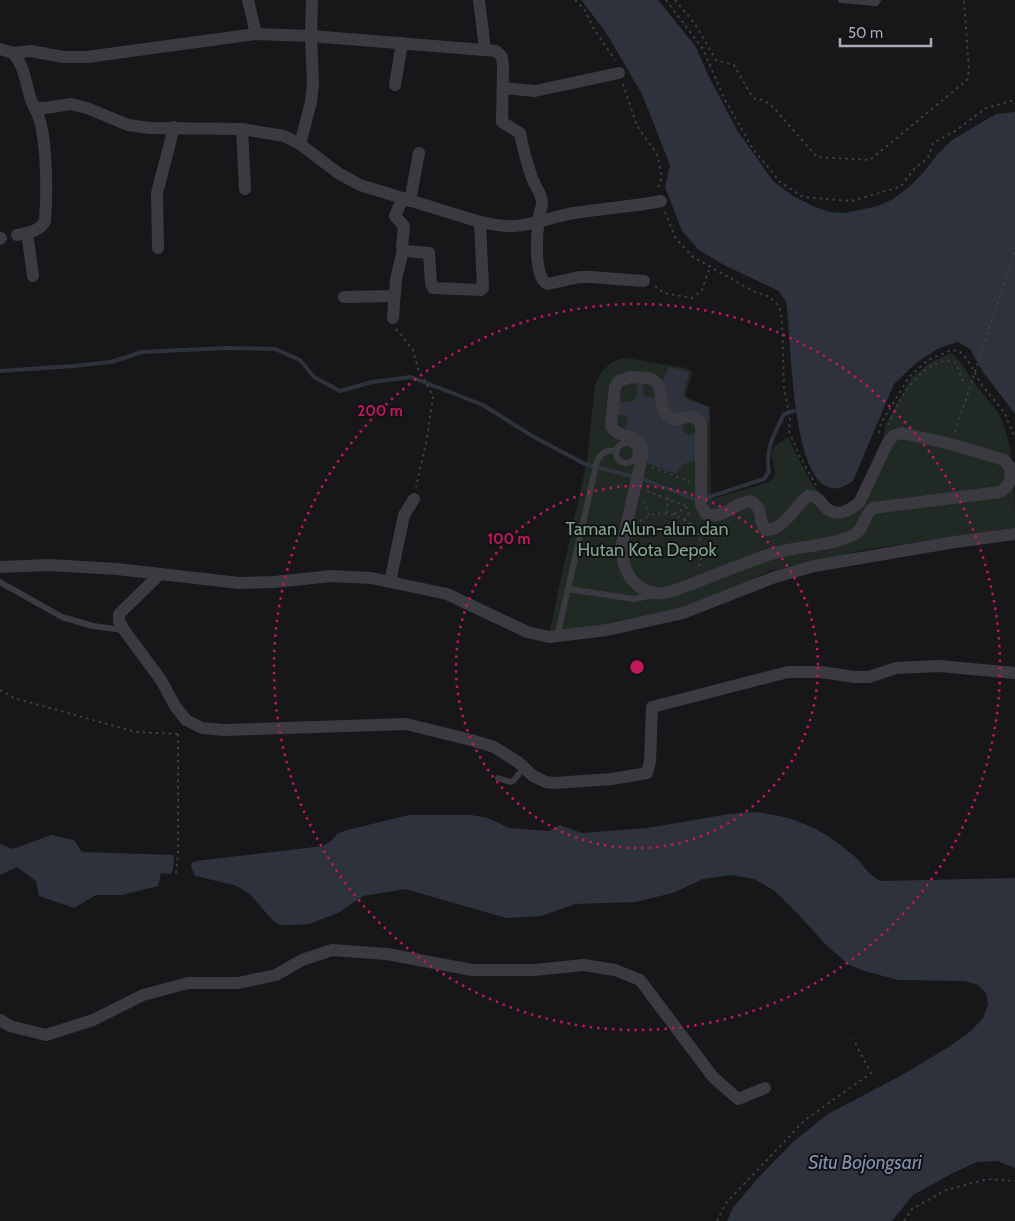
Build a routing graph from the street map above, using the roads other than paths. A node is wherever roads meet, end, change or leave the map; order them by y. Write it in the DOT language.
graph roads {
  1 [pos="248,0"];
  2 [pos="312,0"];
  3 [pos="479,0"];
  4 [pos="841,0"];
  5 [pos="878,0"];
  6 [pos="256,34"];
  7 [pos="311,36"];
  8 [pos="402,43"];
  9 [pos="0,49"];
  10 [pos="485,49"];
  11 [pos="13,54"];
  12 [pos="619,73"];
  13 [pos="396,85"];
  14 [pos="503,88"];
  15 [pos="34,107"];
  16 [pos="174,127"];
  17 [pos="242,129"];
  18 [pos="300,144"];
  19 [pos="419,153"];
  20 [pos="245,189"];
  21 [pos="406,200"];
  22 [pos="661,201"];
  23 [pos="539,219"];
  24 [pos="480,222"];
  25 [pos="158,248"];
  26 [pos="403,250"];
  27 [pos="32,276"];
  28 [pos="644,281"];
  29 [pos="394,296"];
  30 [pos="344,298"];
  31 [pos="393,318"];
  32 [pos="616,451"];
  33 [pos="414,499"];
  34 [pos="1015,534"];
  35 [pos="0,567"];
  36 [pos="159,575"];
  37 [pos="0,582"];
  38 [pos="390,582"];
  39 [pos="568,589"];
  40 [pos="657,594"];
  41 [pos="124,630"];
  42 [pos="557,636"];
  43 [pos="1015,673"];
  44 [pos="524,768"];
  45 [pos="498,778"];
  46 [pos="0,1020"];
  47 [pos="766,1088"];
  1 -- 6 [label="street"];
  2 -- 7 [label="street"];
  3 -- 10 [label="street"];
  4 -- 5 [label="lane"];
  6 -- 7 [label="street"];
  6 -- 11 [label="street"];
  7 -- 8 [label="street"];
  7 -- 18 [label="street"];
  8 -- 10 [label="street"];
  8 -- 13 [label="street"];
  9 -- 11 [label="street"];
  10 -- 14 [label="street"];
  11 -- 15 [label="street"];
  12 -- 14 [label="street"];
  14 -- 23 [label="street"];
  15 -- 16 [label="street"];
  15 -- 27 [label="street"];
  16 -- 17 [label="street"];
  16 -- 25 [label="street"];
  17 -- 18 [label="street"];
  17 -- 20 [label="street"];
  18 -- 21 [label="street"];
  19 -- 21 [label="street"];
  21 -- 24 [label="street"];
  21 -- 26 [label="street"];
  22 -- 23 [label="street"];
  23 -- 24 [label="street"];
  23 -- 28 [label="street"];
  24 -- 26 [label="street"];
  26 -- 29 [label="street"];
  29 -- 30 [label="street"];
  29 -- 31 [label="street"];
  32 -- 39 [label="lane"];
  33 -- 38 [label="street"];
  34 -- 42 [label="street"];
  35 -- 36 [label="street"];
  36 -- 38 [label="street"];
  36 -- 41 [label="street"];
  37 -- 41 [label="lane"];
  38 -- 42 [label="street"];
  39 -- 40 [label="lane"];
  39 -- 42 [label="lane"];
  40 -- 40 [label="street"];
  41 -- 44 [label="street"];
  43 -- 44 [label="street"];
  44 -- 45 [label="lane"];
  46 -- 47 [label="street"];
}
